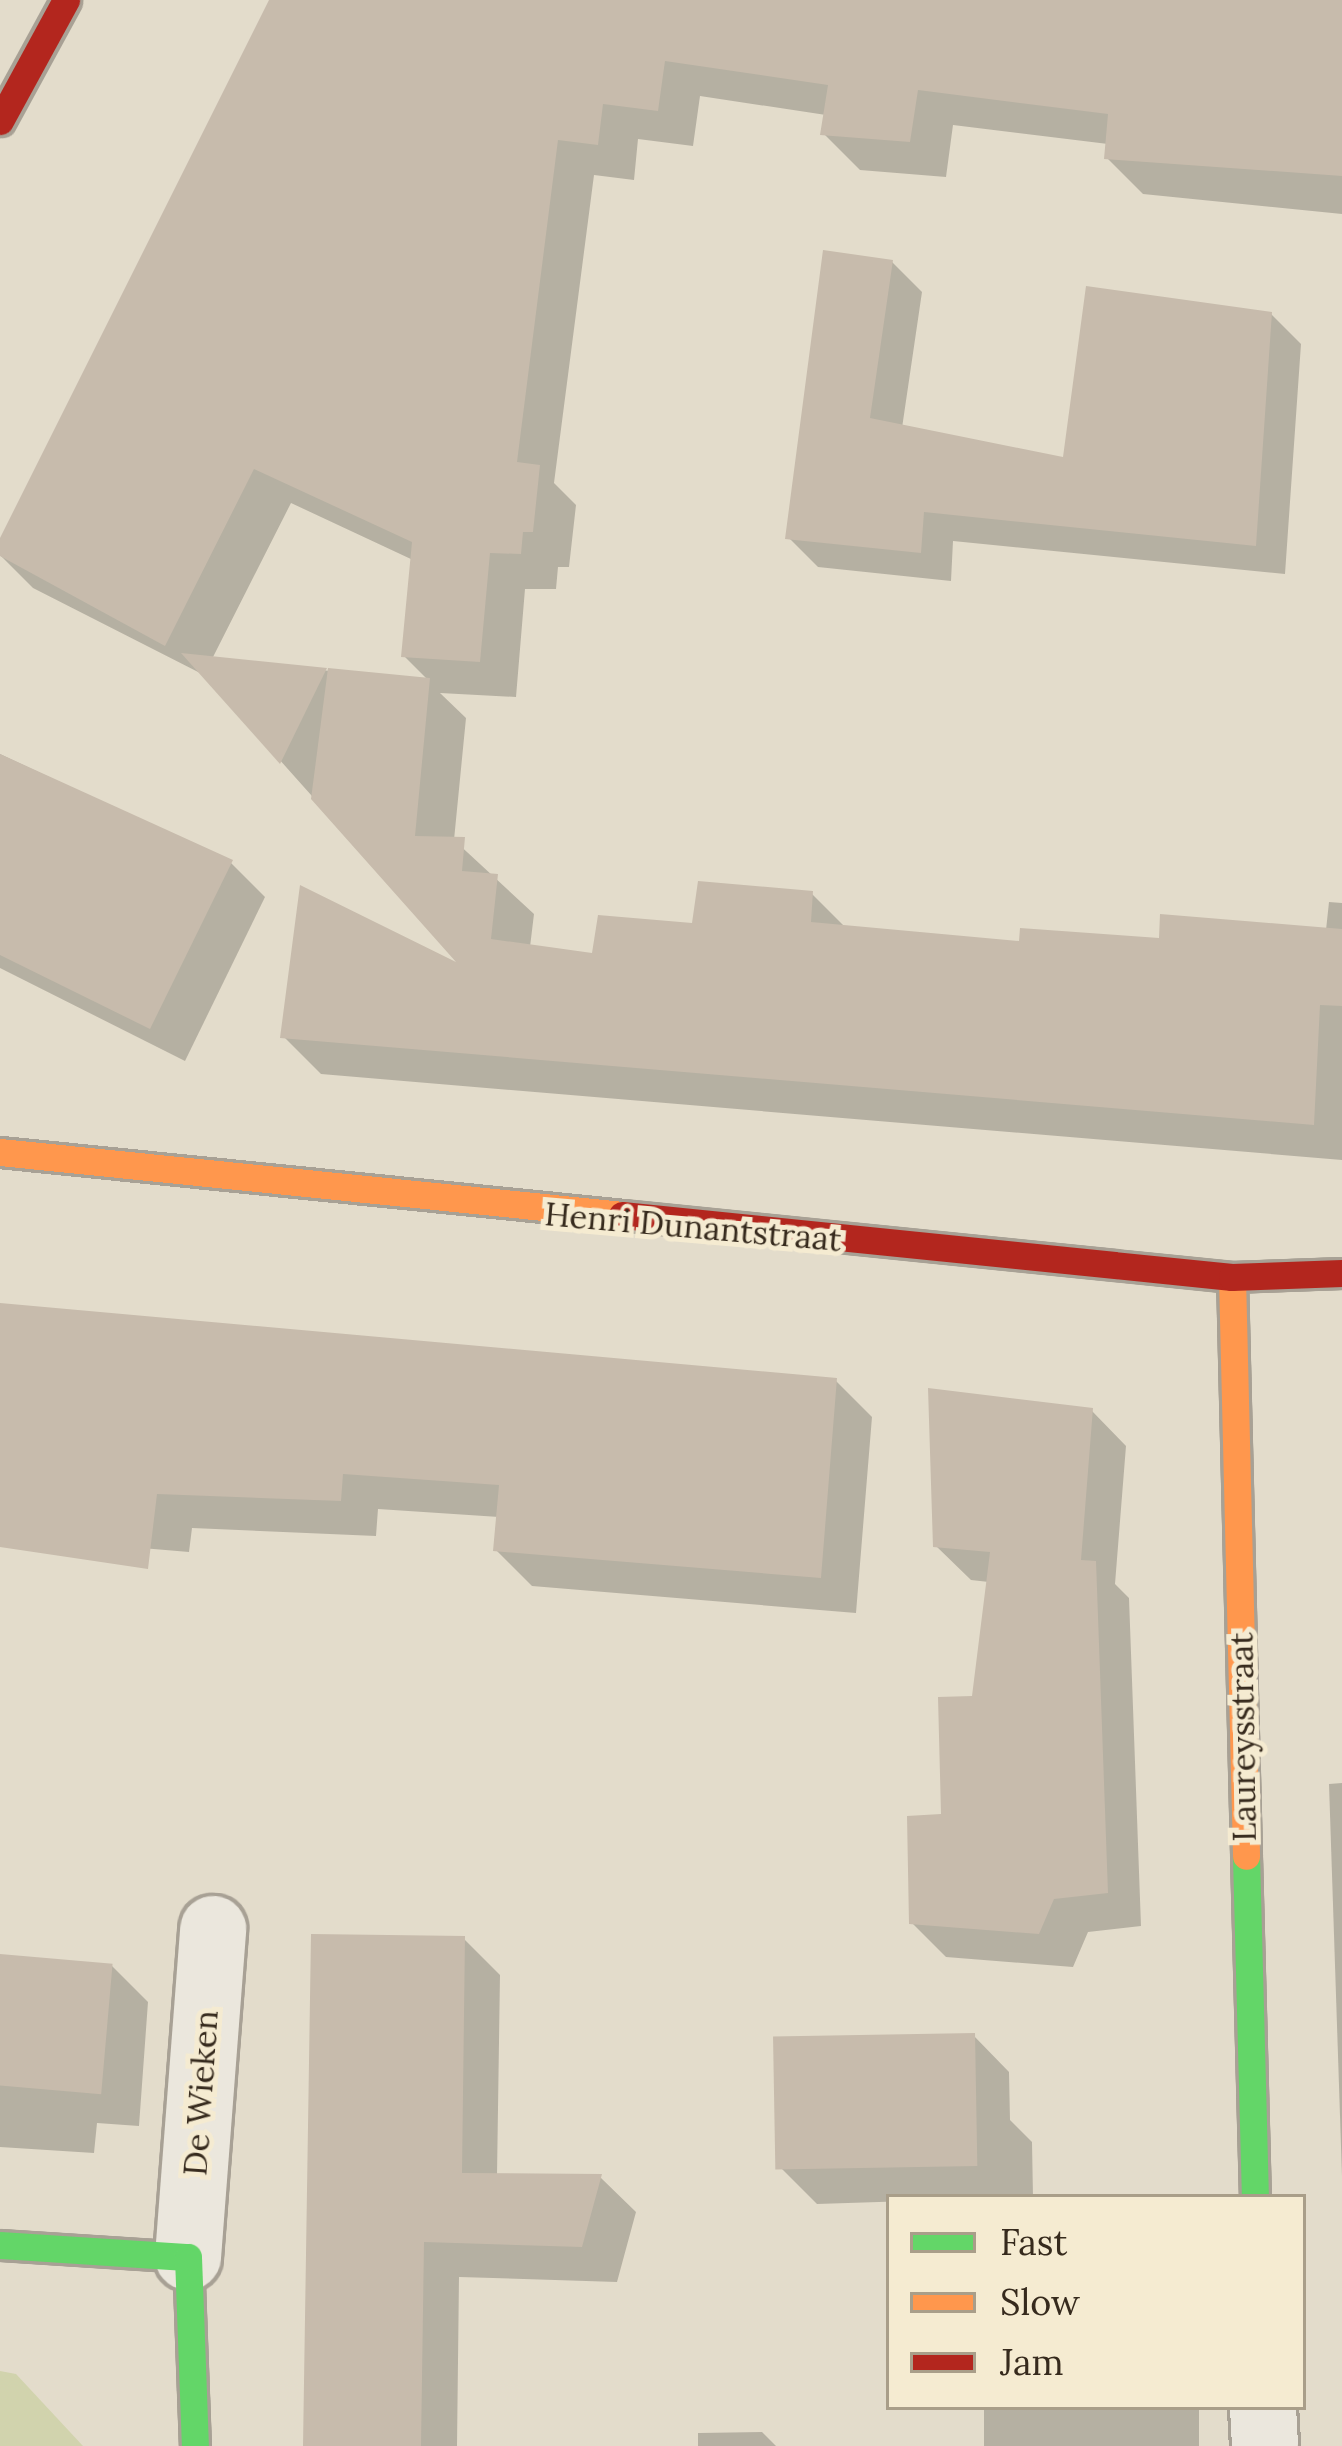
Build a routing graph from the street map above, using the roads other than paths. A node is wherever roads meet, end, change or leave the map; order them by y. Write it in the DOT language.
graph roads {
  1 [pos="66,0"];
  2 [pos="2,112"];
  3 [pos="15,1147"];
  4 [pos="1342,1273"];
  5 [pos="1232,1277"];
  6 [pos="213,1929"];
  7 [pos="1255,2194"];
  8 [pos="0,2245"];
  9 [pos="188,2258"];
  10 [pos="1263,2410"];
  11 [pos="195,2446"];
  12 [pos="1265,2446"];
  1 -- 2 [label="street"];
  3 -- 5 [label="street, Henri Dunantstraat"];
  4 -- 5 [label="street, Henri Dunantstraat"];
  5 -- 7 [label="street, Laureysstraat"];
  6 -- 9 [label="street, De Wieken"];
  8 -- 9 [label="street"];
  9 -- 11 [label="street, De Wieken"];
  10 -- 12 [label="street"];
}
